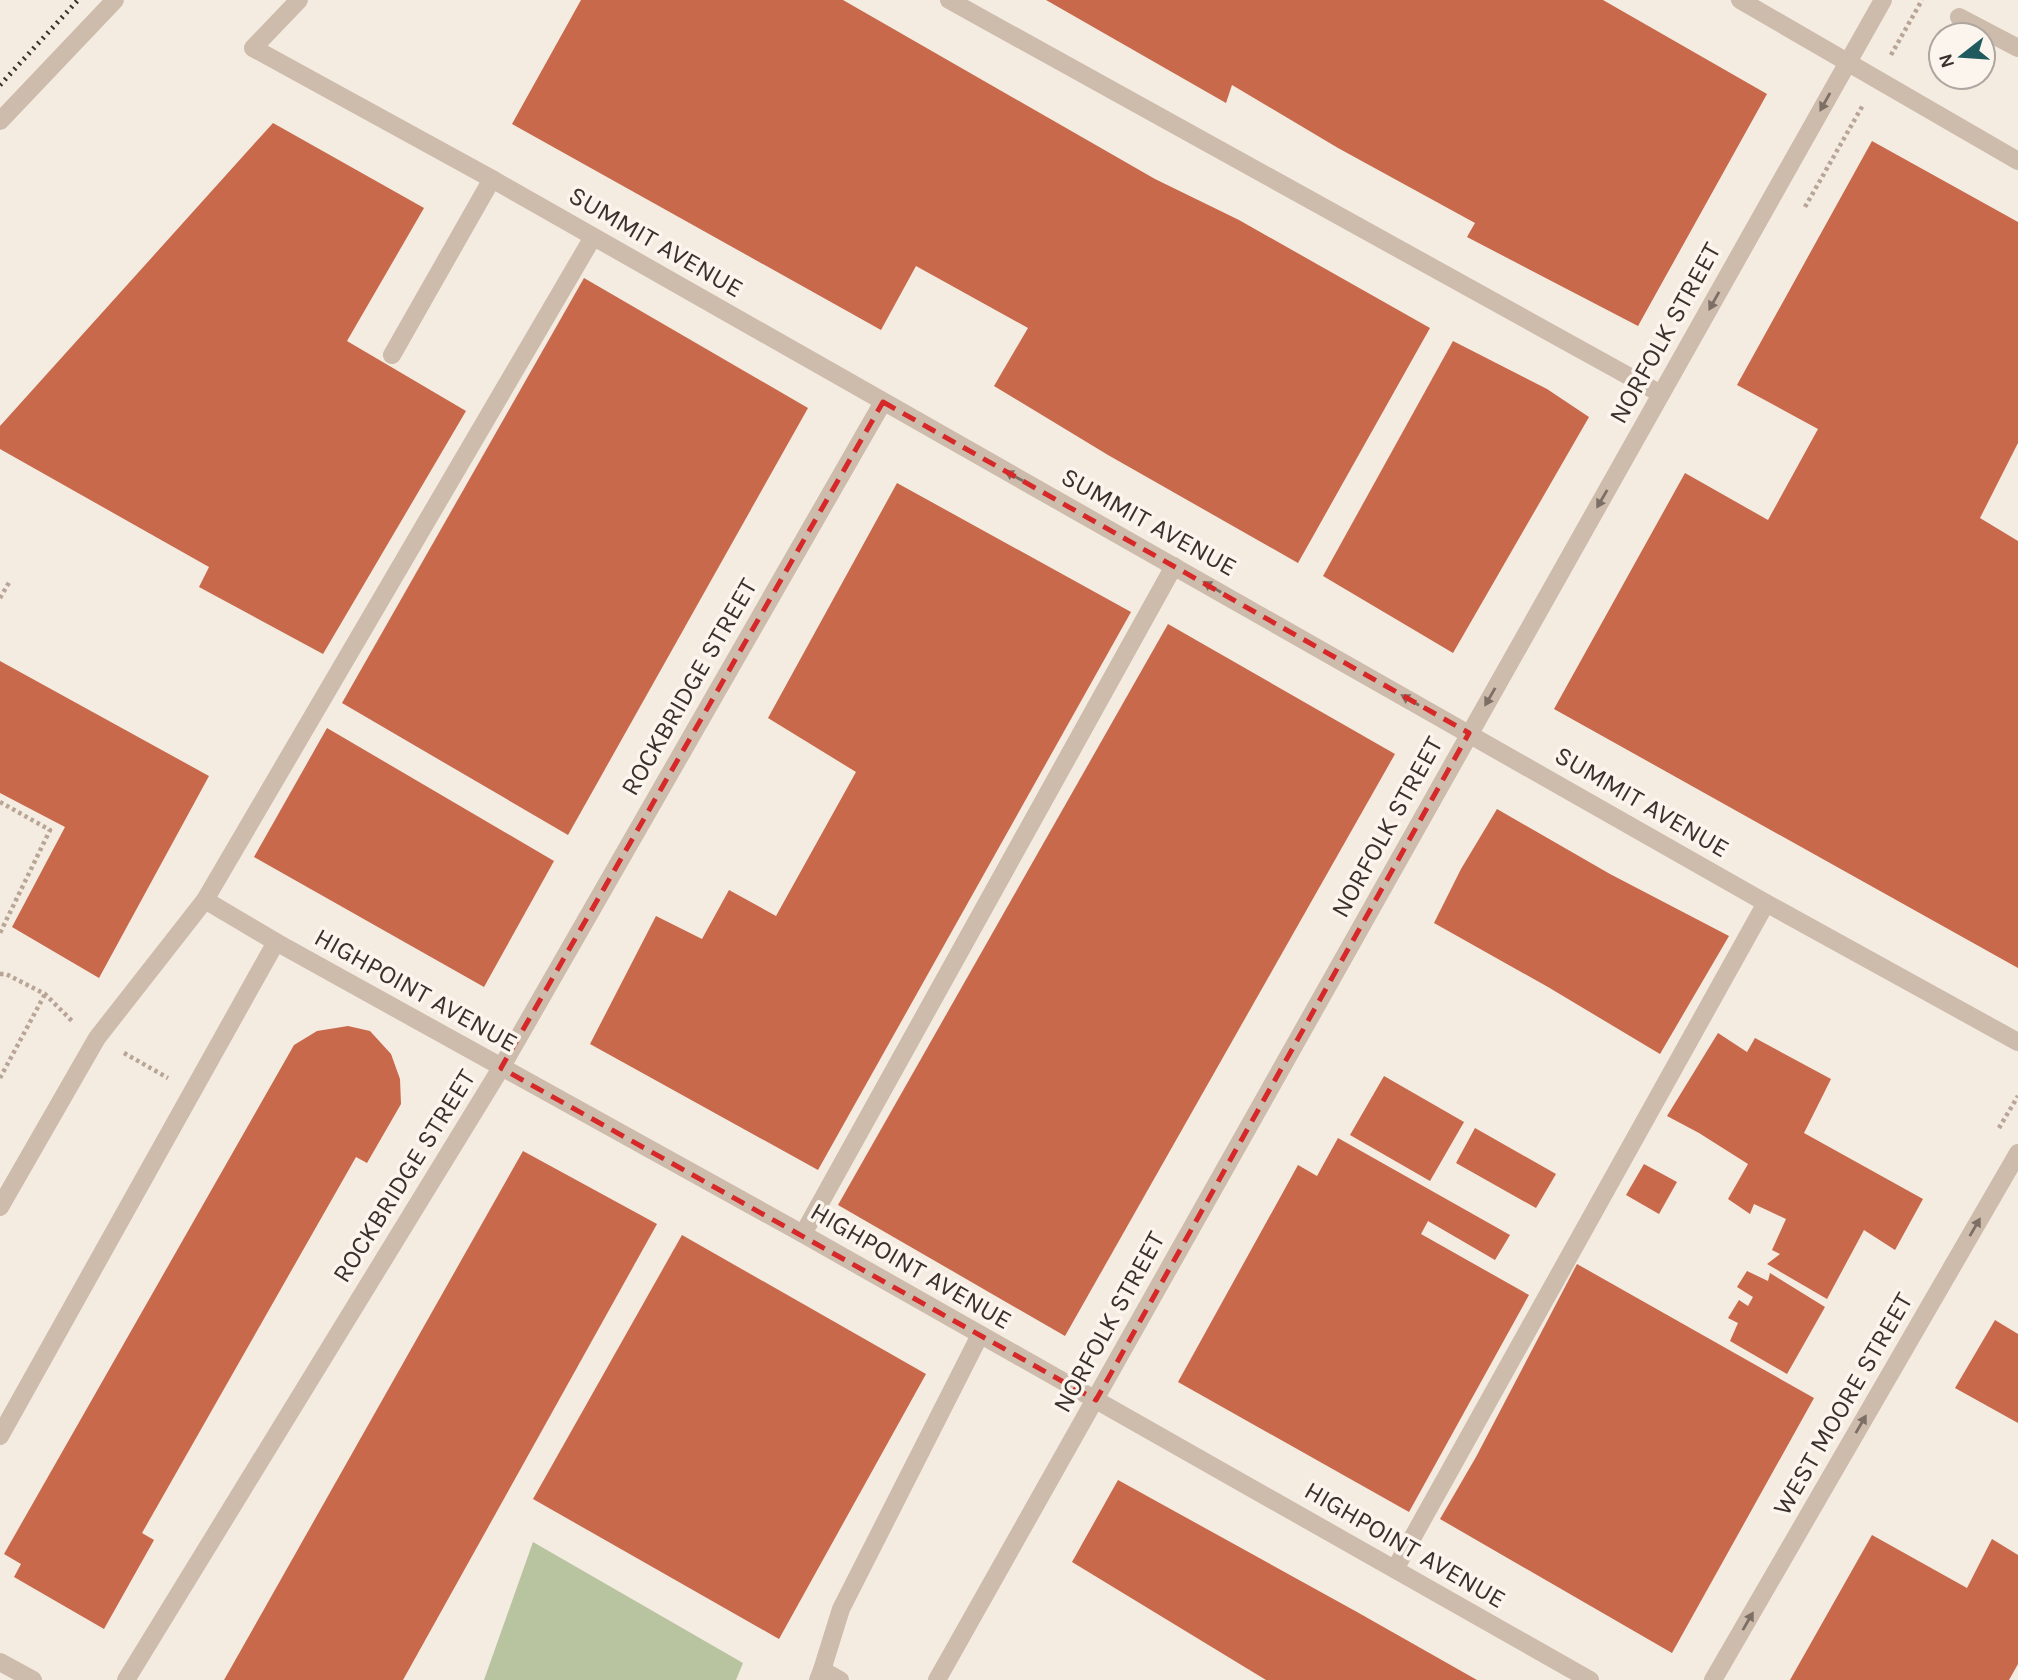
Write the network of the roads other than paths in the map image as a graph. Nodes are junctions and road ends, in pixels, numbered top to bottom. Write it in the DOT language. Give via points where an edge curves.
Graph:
graph roads {
  1 [pos="115,0"];
  2 [pos="299,0"];
  3 [pos="949,0"];
  4 [pos="1740,0"];
  5 [pos="1883,0"];
  6 [pos="1959,17"];
  7 [pos="2018,48"];
  8 [pos="1848,62"];
  9 [pos="0,121"];
  10 [pos="2018,161"];
  11 [pos="492,178"];
  12 [pos="593,237"];
  13 [pos="392,355"];
  14 [pos="1661,394"];
  15 [pos="883,402"];
  16 [pos="1174,566"];
  17 [pos="1469,733"];
  18 [pos="205,900"];
  19 [pos="1766,903"];
  20 [pos="276,942"];
  21 [pos="2018,1042"];
  22 [pos="501,1068"];
  23 [pos="2018,1153"];
  24 [pos="0,1207"];
  25 [pos="803,1234"];
  26 [pos="980,1335"];
  27 [pos="1096,1400"];
  28 [pos="0,1436"];
  29 [pos="1395,1569"];
  30 [pos="0,1662"];
  31 [pos="820,1675"];
  32 [pos="33,1680"];
  33 [pos="126,1680"];
  34 [pos="840,1680"];
  35 [pos="937,1680"];
  36 [pos="1590,1680"];
  37 [pos="1713,1680"];
  1 -- 9 [label="street"];
  2 -- 11 [label="street, SUMMIT AVENUE" via="253,48"];
  3 -- 14 [label="street"];
  4 -- 8 [label="street"];
  5 -- 8 [label="street, NORFOLK STREET"];
  6 -- 7 [label="street"];
  8 -- 10 [label="street"];
  8 -- 14 [label="street, NORFOLK STREET, one-way"];
  11 -- 12 [label="street, SUMMIT AVENUE"];
  11 -- 13 [label="street"];
  12 -- 15 [label="street, SUMMIT AVENUE"];
  12 -- 18 [label="street"];
  14 -- 17 [label="street, NORFOLK STREET, one-way"];
  16 -- 15 [label="street, SUMMIT AVENUE, one-way"];
  15 -- 22 [label="street, ROCKBRIDGE STREET"];
  17 -- 16 [label="street, SUMMIT AVENUE, one-way"];
  16 -- 25 [label="street"];
  17 -- 19 [label="street, SUMMIT AVENUE"];
  17 -- 27 [label="street, NORFOLK STREET"];
  18 -- 20 [label="street, HIGHPOINT AVENUE"];
  18 -- 24 [label="street" via="97,1038"];
  19 -- 21 [label="street, SUMMIT AVENUE"];
  19 -- 29 [label="street"];
  20 -- 22 [label="street, HIGHPOINT AVENUE"];
  20 -- 28 [label="street"];
  22 -- 25 [label="street, HIGHPOINT AVENUE"];
  22 -- 33 [label="street, ROCKBRIDGE STREET"];
  37 -- 23 [label="street, WEST MOORE STREET, one-way"];
  25 -- 26 [label="street, HIGHPOINT AVENUE"];
  26 -- 27 [label="street, HIGHPOINT AVENUE"];
  26 -- 31 [label="street" via="841,1609"];
  27 -- 29 [label="street, HIGHPOINT AVENUE"];
  27 -- 35 [label="street, NORFOLK STREET"];
  29 -- 36 [label="street, HIGHPOINT AVENUE"];
  30 -- 32 [label="street"];
  31 -- 34 [label="street"];
}
